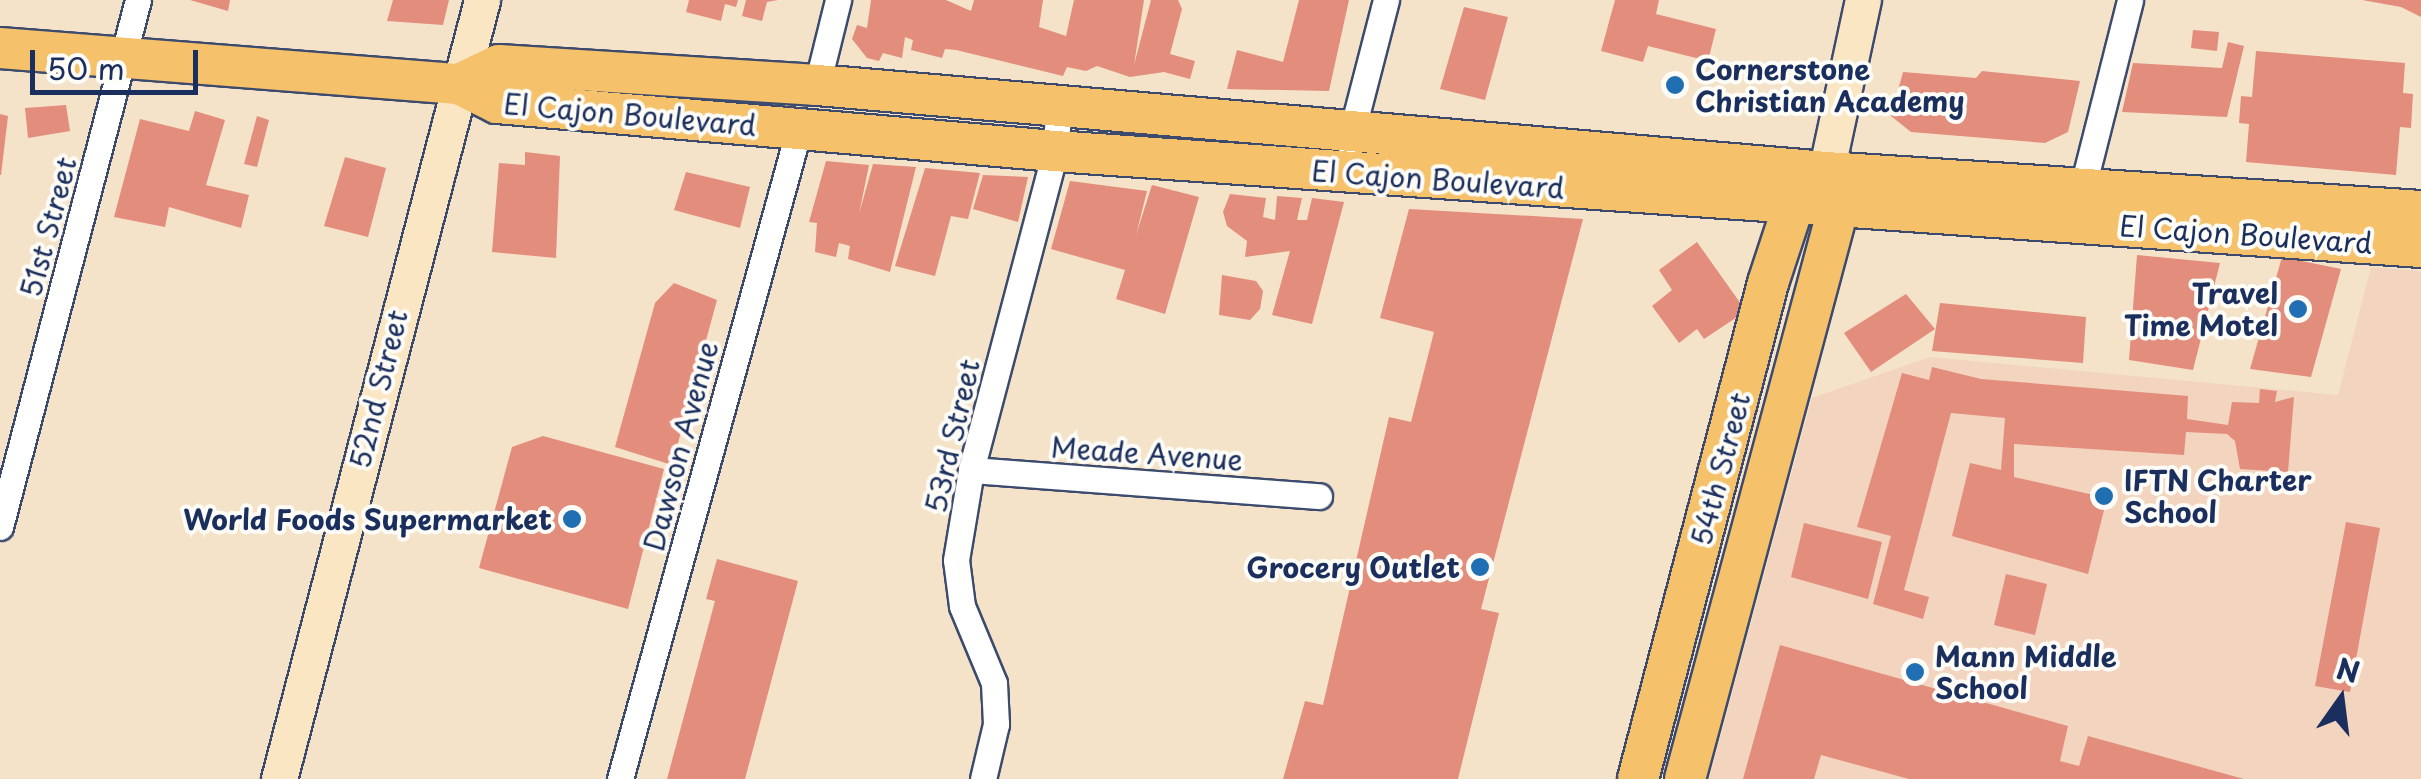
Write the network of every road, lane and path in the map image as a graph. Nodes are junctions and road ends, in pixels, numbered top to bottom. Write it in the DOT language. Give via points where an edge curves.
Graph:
graph roads {
  1 [pos="138,0"];
  2 [pos="482,0"];
  3 [pos="838,0"];
  4 [pos="1386,0"];
  5 [pos="1863,0"];
  6 [pos="2130,0"];
  7 [pos="0,48"];
  8 [pos="123,58"];
  9 [pos="460,84"];
  10 [pos="816,85"];
  11 [pos="1059,106"];
  12 [pos="800,129"];
  13 [pos="1352,131"];
  14 [pos="1054,152"];
  15 [pos="1342,172"];
  16 [pos="1832,190"];
  17 [pos="2078,205"];
  18 [pos="1794,206"];
  19 [pos="2421,211"];
  20 [pos="2421,247"];
  21 [pos="971,470"];
  22 [pos="1319,496"];
  23 [pos="0,527"];
  24 [pos="279,779"];
  25 [pos="620,779"];
  26 [pos="983,779"];
  27 [pos="1638,779"];
  28 [pos="1685,779"];
  1 -- 8 [label="street, 51st Street"];
  2 -- 9 [label="street, 52nd Street"];
  3 -- 10 [label="street"];
  4 -- 13 [label="street"];
  5 -- 16 [label="street, 54th Street"];
  6 -- 17 [label="street"];
  7 -- 8 [label="main road, El Cajon Boulevard"];
  8 -- 9 [label="main road, El Cajon Boulevard"];
  8 -- 23 [label="street, 51st Street"];
  9 -- 10 [label="main road, El Cajon Boulevard" via="499,66"];
  9 -- 12 [label="main road, El Cajon Boulevard" via="498,103"];
  9 -- 24 [label="street, 52nd Street"];
  10 -- 11 [label="main road, El Cajon Boulevard"];
  11 -- 13 [label="main road, El Cajon Boulevard"];
  11 -- 14 [label="street, 53rd Street"];
  12 -- 14 [label="main road, El Cajon Boulevard"];
  12 -- 25 [label="street, Dawson Avenue"];
  13 -- 15 [label="street"];
  13 -- 16 [label="main road, El Cajon Boulevard"];
  14 -- 15 [label="main road, El Cajon Boulevard"];
  14 -- 21 [label="street, 53rd Street"];
  15 -- 18 [label="main road, El Cajon Boulevard"];
  16 -- 17 [label="main road, El Cajon Boulevard"];
  16 -- 18 [label="main road, 54th Street"];
  16 -- 28 [label="main road, 54th Street"];
  17 -- 19 [label="main road, El Cajon Boulevard"];
  17 -- 20 [label="main road, El Cajon Boulevard"];
  18 -- 27 [label="main road, 54th Street"];
  21 -- 22 [label="street, Meade Avenue"];
  21 -- 26 [label="street, 53rd Street" via="956,560 962,606 994,683 996,724"];
}
